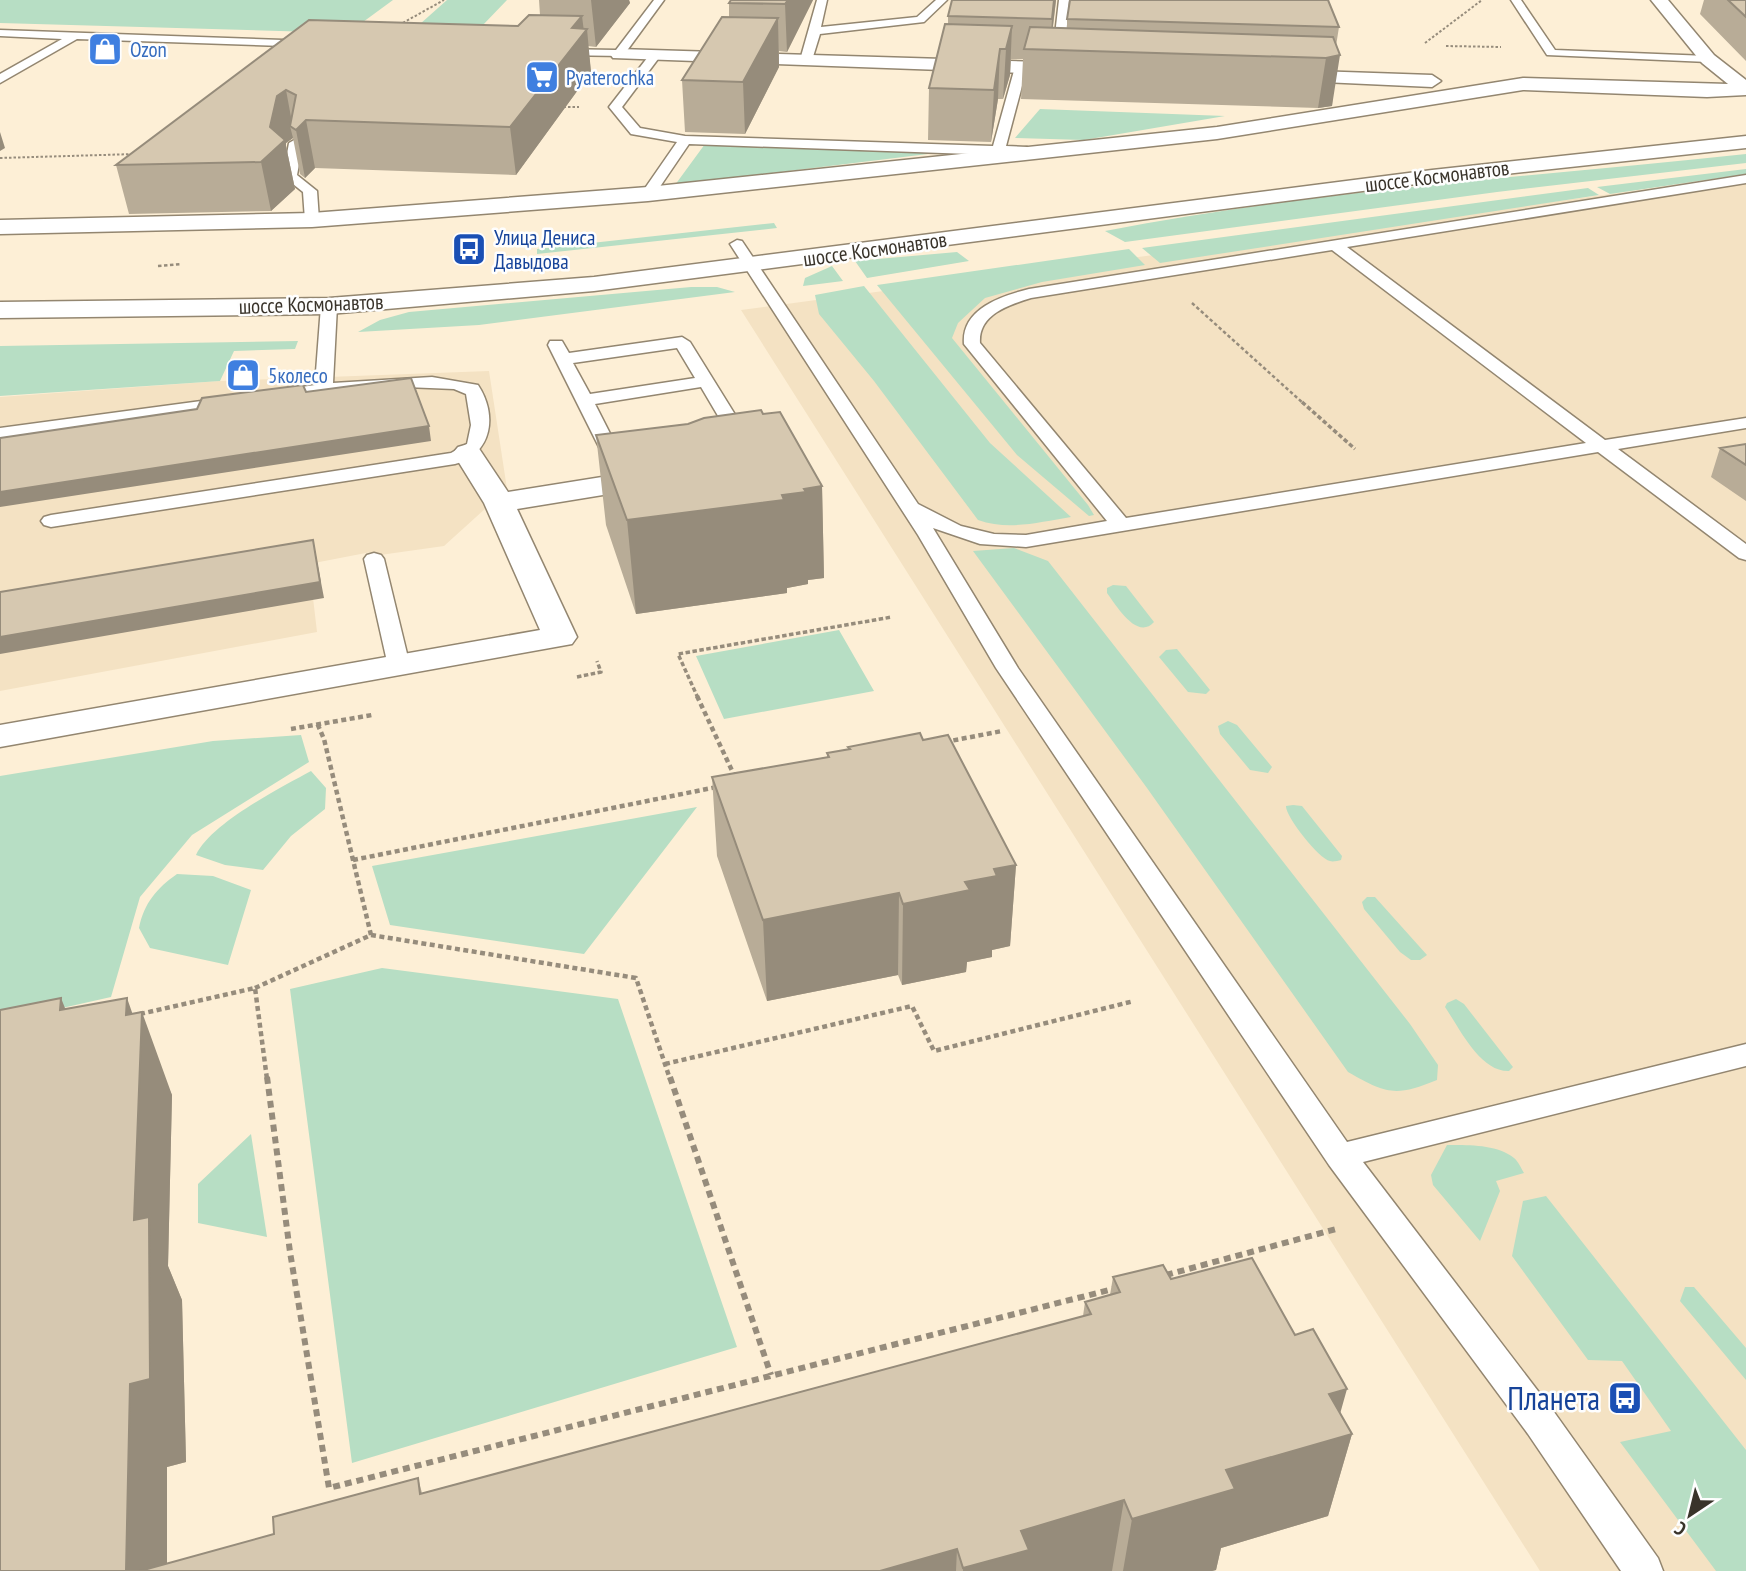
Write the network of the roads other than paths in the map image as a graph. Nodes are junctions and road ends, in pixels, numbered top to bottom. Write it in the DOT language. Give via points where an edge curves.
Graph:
graph roads {
  1 [pos="659,0"];
  2 [pos="822,0"];
  3 [pos="942,0"];
  4 [pos="1516,0"];
  5 [pos="1659,0"];
  6 [pos="1059,1"];
  7 [pos="816,31"];
  8 [pos="0,33"];
  9 [pos="74,37"];
  10 [pos="550,52"];
  11 [pos="619,54"];
  12 [pos="655,55"];
  13 [pos="1708,59"];
  14 [pos="806,60"];
  15 [pos="292,61"];
  16 [pos="1021,67"];
  17 [pos="1057,68"];
  18 [pos="1096,69"];
  19 [pos="1266,75"];
  20 [pos="0,79"];
  21 [pos="1524,84"];
  22 [pos="1744,86"];
  23 [pos="1746,123"];
  24 [pos="685,140"];
  25 [pos="1746,142"];
  26 [pos="296,143"];
  27 [pos="998,150"];
  28 [pos="1035,152"];
  29 [pos="1746,179"];
  30 [pos="648,194"];
  31 [pos="312,220"];
  32 [pos="0,227"];
  33 [pos="807,235"];
  34 [pos="749,242"];
  35 [pos="1337,247"];
  36 [pos="595,261"];
  37 [pos="568,263"];
  38 [pos="752,266"];
  39 [pos="411,276"];
  40 [pos="217,284"];
  41 [pos="0,289"];
  42 [pos="328,306"];
  43 [pos="0,310"];
  44 [pos="706,381"];
  45 [pos="324,389"];
  46 [pos="584,400"];
  47 [pos="1746,423"];
  48 [pos="0,433"];
  49 [pos="697,435"];
  50 [pos="1601,446"];
  51 [pos="468,453"];
  52 [pos="678,474"];
  53 [pos="626,482"];
  54 [pos="499,503"];
  55 [pos="909,507"];
  56 [pos="51,521"];
  57 [pos="1121,525"];
  58 [pos="1746,554"];
  59 [pos="374,559"];
  60 [pos="399,666"];
  61 [pos="0,736"];
  62 [pos="1746,1055"];
  63 [pos="1340,1156"];
  64 [pos="1644,1571"];
  1 -- 11 [label="lane"];
  2 -- 7 [label="lane"];
  3 -- 7 [label="lane" via="920,20"];
  4 -- 13 [label="lane" via="1551,52"];
  5 -- 13 [label="street"];
  6 -- 17 [label="lane"];
  7 -- 14 [label="lane"];
  8 -- 9 [label="lane"];
  9 -- 15 [label="lane" via="319,44"];
  9 -- 20 [label="lane"];
  10 -- 11 [label="lane"];
  11 -- 12 [label="street"];
  12 -- 14 [label="street"];
  12 -- 24 [label="lane" via="615,107 636,131"];
  13 -- 22 [label="street"];
  14 -- 16 [label="street"];
  16 -- 17 [label="street"];
  16 -- 27 [label="lane"];
  17 -- 18 [label="street"];
  19 -- 21 [label="street"];
  21 -- 22 [label="street" via="1707,90"];
  21 -- 28 [label="street" via="1217,133"];
  23 -- 33 [label="street, шоссе Космонавтов"];
  24 -- 27 [label="lane"];
  24 -- 30 [label="lane"];
  25 -- 38 [label="street, шоссе Космонавтов" via="1432,176"];
  26 -- 31 [label="lane" via="290,176 310,191"];
  27 -- 28 [label="lane"];
  28 -- 30 [label="street"];
  29 -- 35 [label="lane"];
  30 -- 31 [label="street"];
  31 -- 32 [label="street"];
  34 -- 36 [label="street"];
  34 -- 38 [label="lane"];
  35 -- 50 [label="lane"];
  35 -- 57 [label="lane" via="1157,272 1013,299 980,318 970,337 977,351"];
  37 -- 39 [label="street, шоссе Космонавтов"];
  38 -- 42 [label="street, шоссе Космонавтов"];
  38 -- 55 [label="lane"];
  40 -- 41 [label="street, шоссе Космонавтов"];
  42 -- 43 [label="street, шоссе Космонавтов"];
  42 -- 45 [label="lane"];
  44 -- 46 [label="lane"];
  44 -- 46 [label="lane" via="682,342 559,351"];
  44 -- 49 [label="lane" via="735,429"];
  45 -- 48 [label="lane"];
  45 -- 51 [label="lane" via="426,382 463,385 475,394 480,438"];
  46 -- 53 [label="lane" via="615,447"];
  47 -- 50 [label="lane"];
  50 -- 57 [label="lane"];
  50 -- 58 [label="lane"];
  51 -- 54 [label="street"];
  51 -- 56 [label="lane"];
  52 -- 53 [label="street"];
  53 -- 54 [label="street"];
  54 -- 60 [label="street" via="560,637"];
  55 -- 57 [label="lane" via="954,532 1000,541"];
  55 -- 63 [label="lane" via="1007,668"];
  59 -- 60 [label="lane"];
  60 -- 61 [label="street"];
  62 -- 63 [label="lane"];
  63 -- 64 [label="lane" via="1541,1423"];
}
